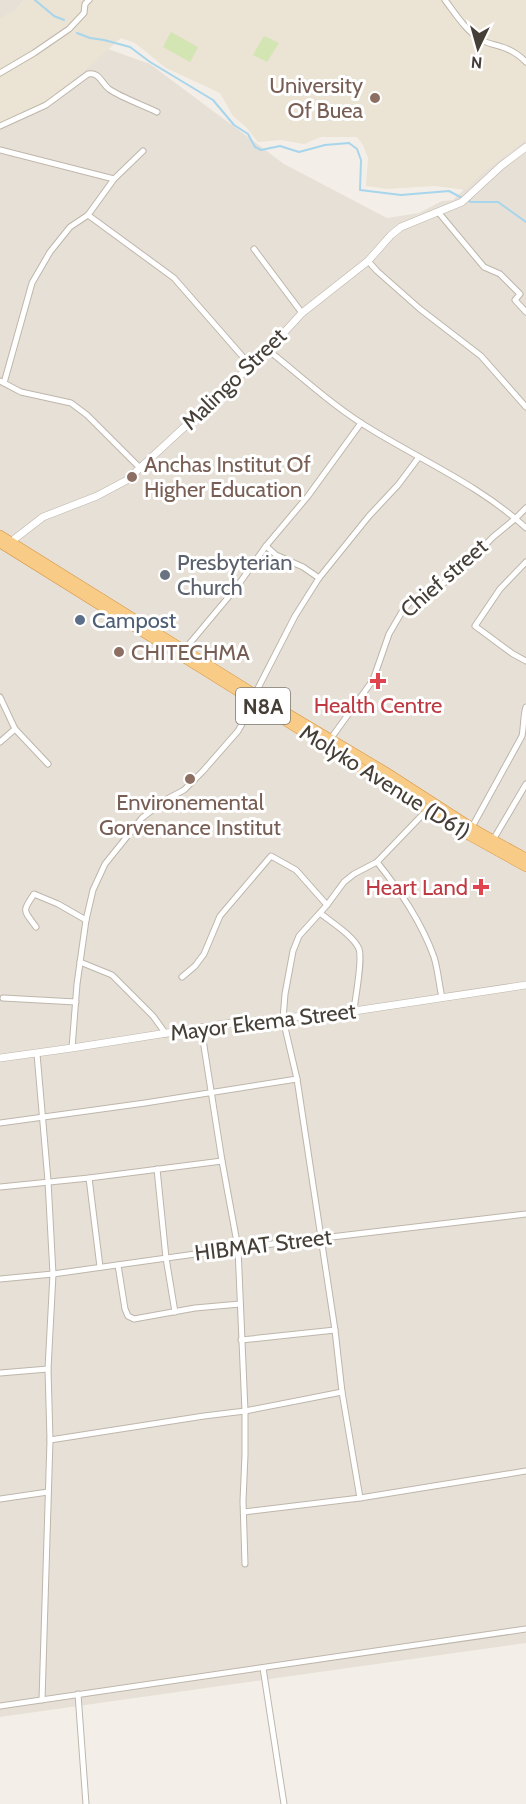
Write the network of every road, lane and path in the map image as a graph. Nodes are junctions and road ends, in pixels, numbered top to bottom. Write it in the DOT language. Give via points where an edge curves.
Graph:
graph roads {
  1 [pos="89,0"];
  2 [pos="445,0"];
  3 [pos="526,62"];
  4 [pos="0,73"];
  5 [pos="157,111"];
  6 [pos="0,126"];
  7 [pos="526,147"];
  8 [pos="0,150"];
  9 [pos="143,151"];
  10 [pos="114,179"];
  11 [pos="439,213"];
  12 [pos="88,215"];
  13 [pos="254,249"];
  14 [pos="368,261"];
  15 [pos="526,312"];
  16 [pos="302,313"];
  17 [pos="268,350"];
  18 [pos="250,365"];
  19 [pos="2,382"];
  20 [pos="526,407"];
  21 [pos="361,423"];
  22 [pos="419,457"];
  23 [pos="140,468"];
  24 [pos="526,508"];
  25 [pos="516,518"];
  26 [pos="526,528"];
  27 [pos="0,535"];
  28 [pos="4,544"];
  29 [pos="266,546"];
  30 [pos="526,562"];
  31 [pos="319,578"];
  32 [pos="185,649"];
  33 [pos="526,661"];
  34 [pos="0,697"];
  35 [pos="255,697"];
  36 [pos="526,707"];
  37 [pos="15,729"];
  38 [pos="0,741"];
  39 [pos="329,742"];
  40 [pos="48,764"];
  41 [pos="526,784"];
  42 [pos="428,809"];
  43 [pos="472,827"];
  44 [pos="493,840"];
  45 [pos="526,858"];
  46 [pos="377,862"];
  47 [pos="526,867"];
  48 [pos="327,905"];
  49 [pos="320,913"];
  50 [pos="86,920"];
  51 [pos="36,927"];
  52 [pos="80,962"];
  53 [pos="182,977"];
  54 [pos="526,986"];
  55 [pos="3,998"];
  56 [pos="442,998"];
  57 [pos="76,1002"];
  58 [pos="354,1011"];
  59 [pos="283,1019"];
  60 [pos="201,1027"];
  61 [pos="166,1034"];
  62 [pos="72,1048"];
  63 [pos="37,1054"];
  64 [pos="0,1058"];
  65 [pos="297,1079"];
  66 [pos="211,1094"];
  67 [pos="42,1118"];
  68 [pos="0,1123"];
  69 [pos="222,1161"];
  70 [pos="157,1169"];
  71 [pos="89,1178"];
  72 [pos="48,1181"];
  73 [pos="0,1187"];
  74 [pos="526,1214"];
  75 [pos="320,1238"];
  76 [pos="238,1248"];
  77 [pos="166,1258"];
  78 [pos="118,1264"];
  79 [pos="100,1267"];
  80 [pos="53,1274"];
  81 [pos="0,1280"];
  82 [pos="240,1304"];
  83 [pos="175,1312"];
  84 [pos="335,1330"];
  85 [pos="241,1340"];
  86 [pos="48,1369"];
  87 [pos="0,1373"];
  88 [pos="342,1392"];
  89 [pos="245,1411"];
  90 [pos="50,1440"];
  91 [pos="526,1472"];
  92 [pos="48,1492"];
  93 [pos="360,1498"];
  94 [pos="0,1499"];
  95 [pos="243,1512"];
  96 [pos="245,1564"];
  97 [pos="526,1629"];
  98 [pos="263,1668"];
  99 [pos="78,1694"];
  100 [pos="42,1700"];
  101 [pos="0,1706"];
  102 [pos="86,1804"];
  103 [pos="284,1804"];
  1 -- 4 [label="street" via="84,13 69,29"];
  2 -- 3 [label="street" via="477,38 504,47"];
  5 -- 6 [label="street" via="111,90 98,76 90,74 44,106"];
  7 -- 11 [label="street, Malingo Street" via="464,200"];
  8 -- 10 [label="street"];
  9 -- 10 [label="street"];
  10 -- 12 [label="street"];
  11 -- 14 [label="street, Malingo Street" via="401,227"];
  11 -- 15 [label="street" via="484,267 500,274 520,294 515,300"];
  12 -- 18 [label="street" via="174,278"];
  12 -- 19 [label="street" via="70,227 32,283"];
  13 -- 16 [label="street"];
  14 -- 16 [label="street, Malingo Street"];
  14 -- 20 [label="street" via="403,295 481,356"];
  16 -- 17 [label="street, Malingo Street"];
  17 -- 18 [label="street, Malingo Street"];
  17 -- 21 [label="street"];
  18 -- 23 [label="street, Malingo Street"];
  19 -- 23 [label="street" via="21,392 71,403"];
  21 -- 22 [label="street"];
  21 -- 29 [label="street"];
  22 -- 25 [label="street"];
  22 -- 31 [label="street"];
  23 -- 28 [label="street, Malingo Street" via="104,492 43,517"];
  24 -- 25 [label="street, Chief street"];
  25 -- 26 [label="street"];
  25 -- 39 [label="street, Chief street" via="444,583 403,610 389,633 373,680"];
  27 -- 28 [label="highway, Molyko Avenue (D61) / N8A"];
  28 -- 32 [label="highway, Molyko Avenue (D61) / N8A"];
  28 -- 35 [label="highway, Molyko Avenue (D61) / N8A" via="123,621"];
  29 -- 31 [label="street"];
  29 -- 32 [label="street"];
  30 -- 33 [label="street" via="500,589 475,626"];
  31 -- 35 [label="street" via="291,623"];
  32 -- 35 [label="highway, Molyko Avenue (D61) / N8A"];
  34 -- 37 [label="street"];
  35 -- 39 [label="highway, Molyko Avenue (D61) / N8A"];
  35 -- 50 [label="street" via="238,731 188,788 142,818 119,845 96,881"];
  36 -- 43 [label="street" via="522,735"];
  37 -- 38 [label="street"];
  37 -- 40 [label="street"];
  39 -- 42 [label="highway, Molyko Avenue (D61) / N8A"];
  39 -- 43 [label="highway, Molyko Avenue (D61) / N8A"];
  41 -- 44 [label="street"];
  42 -- 46 [label="street"];
  42 -- 47 [label="highway, Molyko Avenue (D61) / N8A"];
  43 -- 44 [label="highway, Molyko Avenue (D61) / N8A"];
  44 -- 45 [label="highway, Molyko Avenue (D61) / N8A"];
  46 -- 48 [label="street" via="344,882"];
  46 -- 56 [label="street" via="405,898 428,944"];
  48 -- 49 [label="street"];
  48 -- 53 [label="street" via="296,870 271,856 220,916 204,954"];
  49 -- 58 [label="street" via="358,946"];
  49 -- 59 [label="street" via="299,936 293,951"];
  50 -- 51 [label="street" via="34,894 25,911"];
  50 -- 52 [label="street"];
  52 -- 57 [label="street"];
  52 -- 61 [label="street" via="112,975"];
  54 -- 56 [label="street, Mayor Ekema Street"];
  55 -- 57 [label="street"];
  56 -- 58 [label="street, Mayor Ekema Street"];
  57 -- 62 [label="street"];
  58 -- 59 [label="street, Mayor Ekema Street"];
  59 -- 60 [label="street, Mayor Ekema Street"];
  59 -- 65 [label="street"];
  60 -- 61 [label="street, Mayor Ekema Street"];
  60 -- 66 [label="street"];
  61 -- 62 [label="street, Mayor Ekema Street"];
  62 -- 63 [label="street, Mayor Ekema Street"];
  63 -- 64 [label="street, Mayor Ekema Street"];
  63 -- 67 [label="street"];
  65 -- 66 [label="street"];
  65 -- 75 [label="street"];
  66 -- 67 [label="street"];
  66 -- 69 [label="street"];
  67 -- 68 [label="street"];
  67 -- 72 [label="street"];
  69 -- 70 [label="street"];
  69 -- 76 [label="street"];
  70 -- 71 [label="street"];
  70 -- 77 [label="street"];
  71 -- 72 [label="street"];
  71 -- 79 [label="street"];
  72 -- 73 [label="street"];
  72 -- 80 [label="street"];
  74 -- 75 [label="street, HIBMAT Street"];
  75 -- 76 [label="street, HIBMAT Street"];
  75 -- 84 [label="street"];
  76 -- 77 [label="street, HIBMAT Street"];
  76 -- 82 [label="street"];
  77 -- 78 [label="street, HIBMAT Street"];
  77 -- 83 [label="street"];
  78 -- 79 [label="street, HIBMAT Street"];
  78 -- 83 [label="street" via="128,1316 134,1319"];
  79 -- 80 [label="street, HIBMAT Street"];
  80 -- 81 [label="street, HIBMAT Street"];
  80 -- 86 [label="street"];
  82 -- 83 [label="street"];
  82 -- 85 [label="street"];
  84 -- 85 [label="street"];
  84 -- 88 [label="street"];
  85 -- 89 [label="street"];
  86 -- 87 [label="street"];
  86 -- 90 [label="street"];
  88 -- 89 [label="street"];
  88 -- 93 [label="street"];
  89 -- 90 [label="street"];
  89 -- 95 [label="street"];
  90 -- 92 [label="street"];
  91 -- 93 [label="street"];
  92 -- 94 [label="street"];
  92 -- 100 [label="street"];
  93 -- 95 [label="street"];
  95 -- 96 [label="street"];
  97 -- 98 [label="street"];
  98 -- 99 [label="street"];
  98 -- 103 [label="street"];
  99 -- 100 [label="street"];
  99 -- 102 [label="street"];
  100 -- 101 [label="street"];
}
